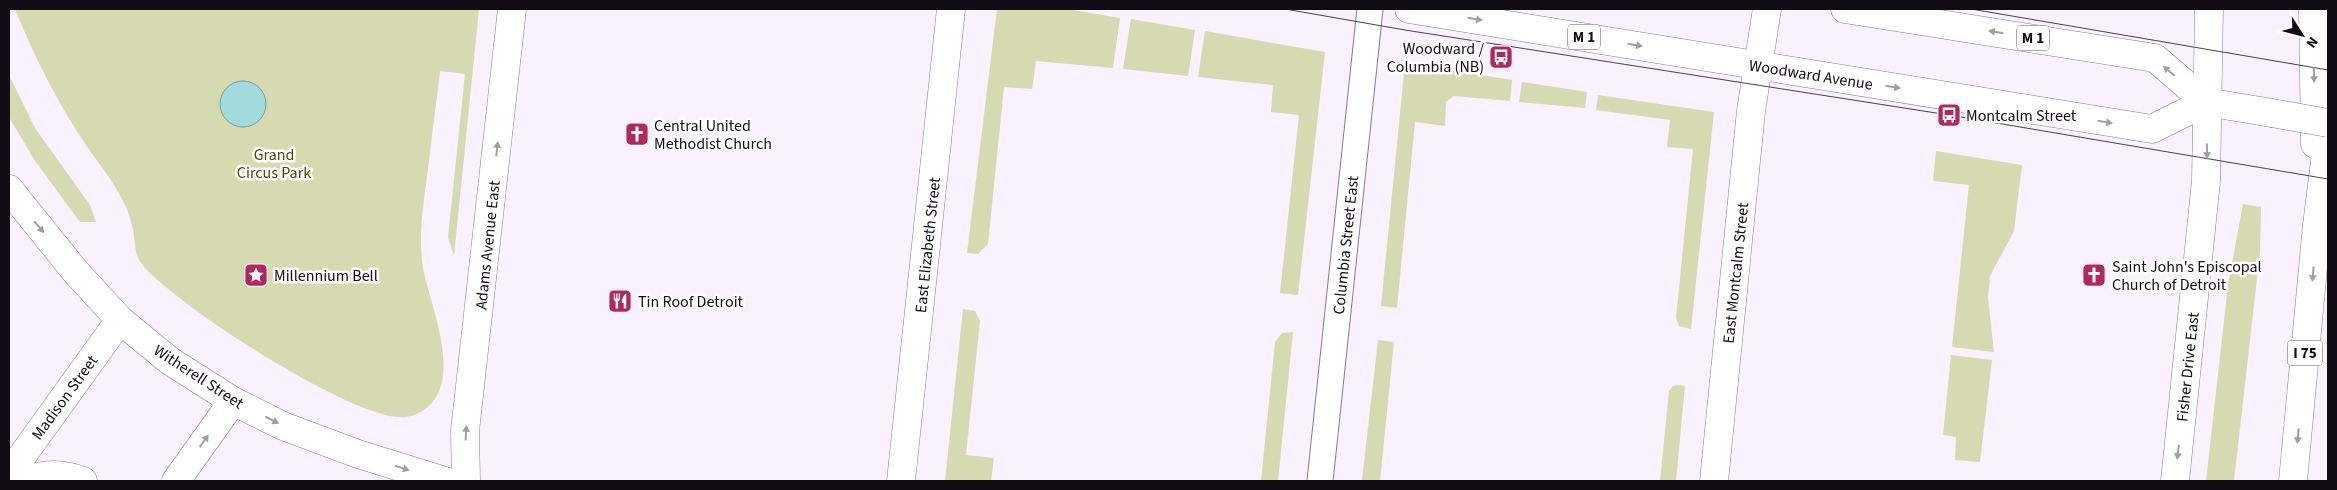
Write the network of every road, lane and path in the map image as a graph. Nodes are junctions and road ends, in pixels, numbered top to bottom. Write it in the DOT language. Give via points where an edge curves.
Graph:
graph roads {
  1 [pos="512,9"];
  2 [pos="952,9"];
  3 [pos="1370,9"];
  4 [pos="1409,9"];
  5 [pos="1768,9"];
  6 [pos="1845,9"];
  7 [pos="2209,9"];
  8 [pos="2313,9"];
  9 [pos="1758,66"];
  10 [pos="2206,102"];
  11 [pos="2328,123"];
  12 [pos="2328,138"];
  13 [pos="9,189"];
  14 [pos="2317,225"];
  15 [pos="120,320"];
  16 [pos="233,401"];
  17 [pos="9,474"];
  18 [pos="23,481"];
  19 [pos="83,481"];
  20 [pos="176,481"];
  21 [pos="445,481"];
  22 [pos="466,481"];
  23 [pos="901,481"];
  24 [pos="1320,481"];
  25 [pos="1714,481"];
  26 [pos="2175,481"];
  27 [pos="2293,481"];
  22 -- 1 [label="main road, Adams Avenue East, one-way" via="465,431"];
  2 -- 23 [label="main road, East Elizabeth Street"];
  3 -- 24 [label="street, Columbia Street East"];
  4 -- 9 [label="main road, Woodward Avenue / M 1, one-way"];
  5 -- 9 [label="main road, East Montcalm Street"];
  10 -- 6 [label="main road, M 1, one-way" via="2155,58"];
  7 -- 10 [label="main road, Fisher Drive East"];
  8 -- 14 [label="main road, one-way"];
  9 -- 10 [label="main road, Woodward Avenue / M 1, one-way" via="2152,130"];
  9 -- 25 [label="main road, East Montcalm Street"];
  10 -- 11 [label="main road, bridge"];
  10 -- 26 [label="main road, Fisher Drive East, one-way" via="2206,180"];
  12 -- 14 [label="main road, I 75"];
  13 -- 15 [label="main road, Witherell Street, one-way" via="70,265"];
  14 -- 27 [label="main road, I 75, one-way"];
  15 -- 16 [label="main road, Witherell Street" via="170,361"];
  15 -- 17 [label="main road, Madison Street"];
  20 -- 16 [label="main road, one-way"];
  16 -- 21 [label="main road, Witherell Street, one-way" via="283,426"];
  18 -- 19 [label="main road" via="40,474 66,474"];
}
